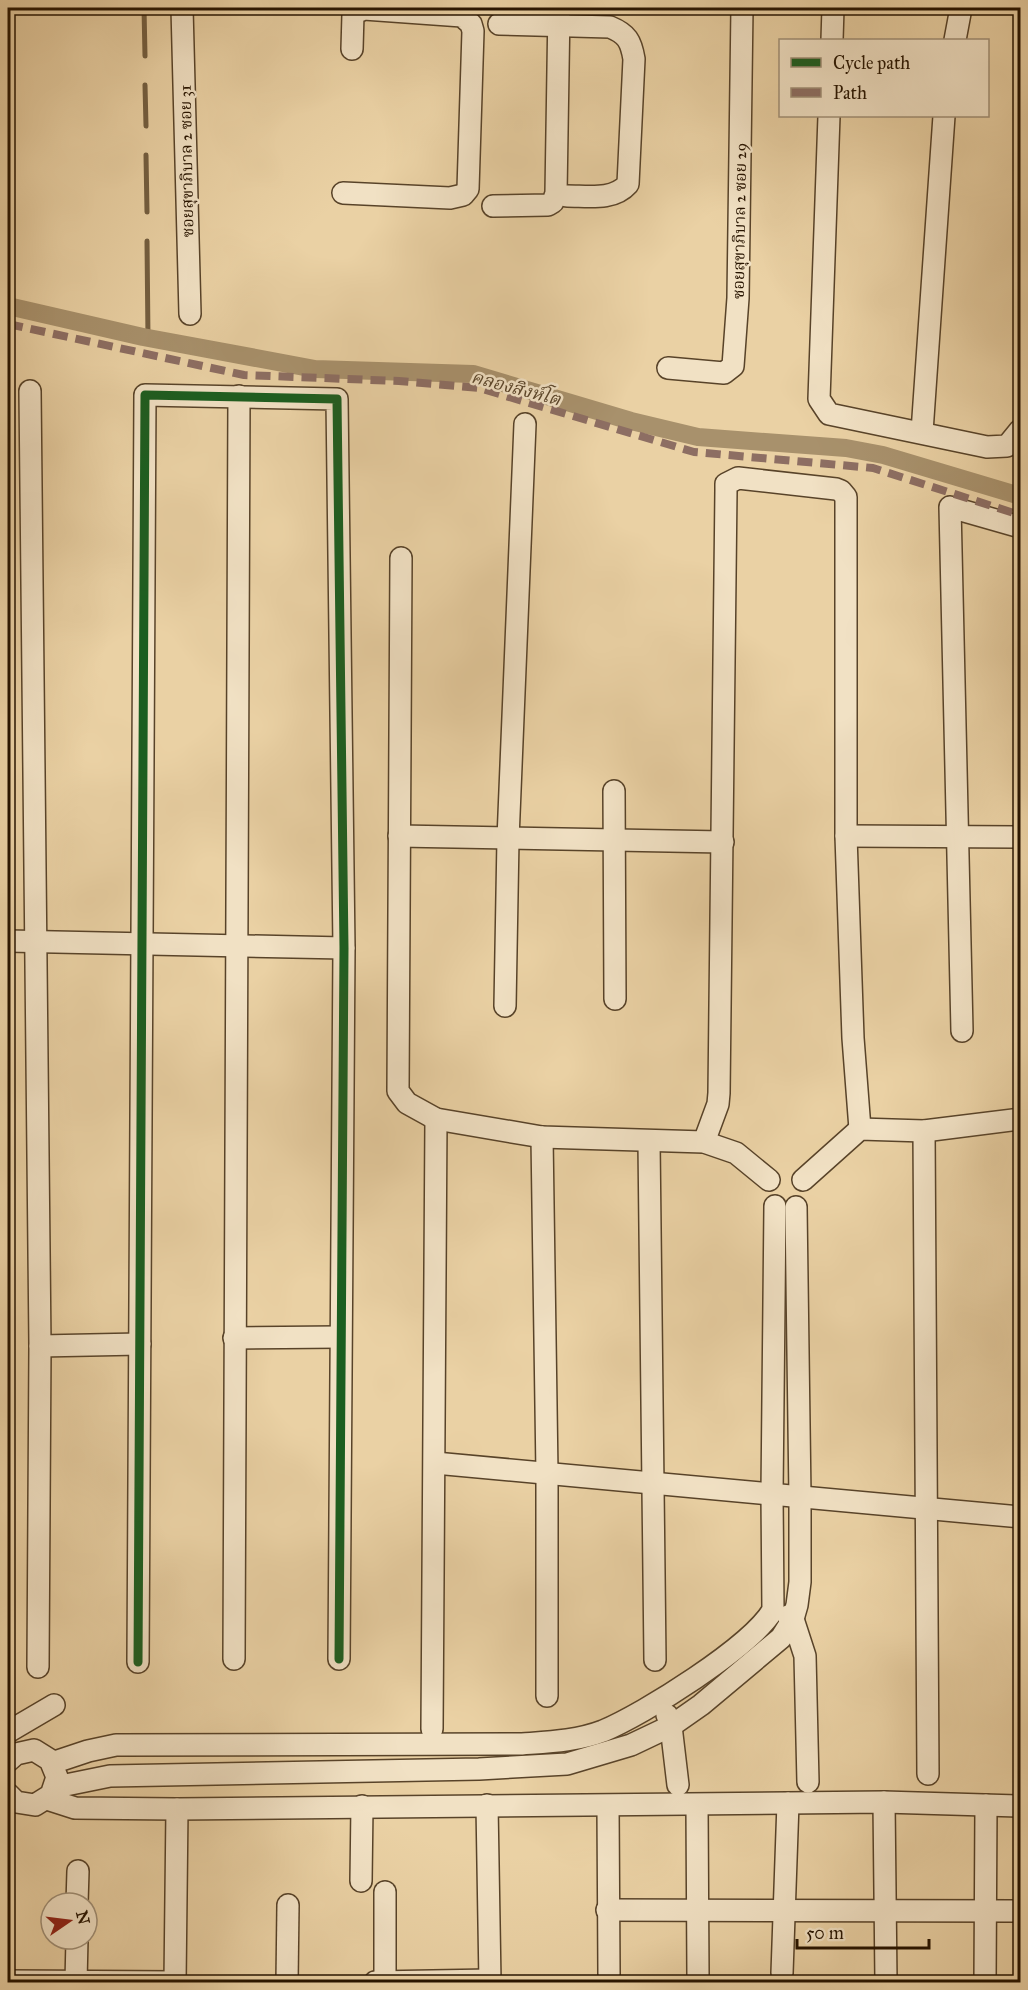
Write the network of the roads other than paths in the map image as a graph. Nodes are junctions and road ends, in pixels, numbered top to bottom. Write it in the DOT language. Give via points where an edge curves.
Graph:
graph roads {
  1 [pos="182,8"];
  2 [pos="742,8"];
  3 [pos="833,8"];
  4 [pos="961,8"];
  5 [pos="414,10"];
  6 [pos="558,17"];
  7 [pos="498,24"];
  8 [pos="832,39"];
  9 [pos="955,39"];
  10 [pos="352,49"];
  11 [pos="829,117"];
  12 [pos="944,117"];
  13 [pos="343,193"];
  14 [pos="567,196"];
  15 [pos="493,206"];
  16 [pos="190,314"];
  17 [pos="668,368"];
  18 [pos="30,391"];
  19 [pos="239,396"];
  20 [pos="525,424"];
  21 [pos="1020,430"];
  22 [pos="922,432"];
  23 [pos="1020,528"];
  24 [pos="401,558"];
  25 [pos="614,791"];
  26 [pos="399,836"];
  27 [pos="846,836"];
  28 [pos="958,837"];
  29 [pos="1020,837"];
  30 [pos="508,839"];
  31 [pos="616,842"];
  32 [pos="723,842"];
  33 [pos="8,941"];
  34 [pos="38,942"];
  35 [pos="143,944"];
  36 [pos="236,948"];
  37 [pos="345,948"];
  38 [pos="615,999"];
  39 [pos="505,1006"];
  40 [pos="962,1031"];
  41 [pos="436,1119"];
  42 [pos="1020,1119"];
  43 [pos="860,1129"];
  44 [pos="924,1131"];
  45 [pos="542,1137"];
  46 [pos="649,1142"];
  47 [pos="704,1142"];
  48 [pos="769,1180"];
  49 [pos="802,1180"];
  50 [pos="785,1207"];
  51 [pos="340,1337"];
  52 [pos="234,1338"];
  53 [pos="140,1344"];
  54 [pos="40,1346"];
  55 [pos="435,1463"];
  56 [pos="547,1473"];
  57 [pos="655,1483"];
  58 [pos="772,1494"];
  59 [pos="800,1497"];
  60 [pos="926,1508"];
  61 [pos="1020,1517"];
  62 [pos="773,1610"];
  63 [pos="793,1619"];
  64 [pos="234,1659"];
  65 [pos="339,1659"];
  66 [pos="655,1660"];
  67 [pos="138,1662"];
  68 [pos="38,1666"];
  69 [pos="547,1696"];
  70 [pos="661,1701"];
  71 [pos="54,1705"];
  72 [pos="671,1726"];
  73 [pos="432,1729"];
  74 [pos="8,1732"];
  75 [pos="165,1745"];
  76 [pos="407,1745"];
  77 [pos="8,1761"];
  78 [pos="52,1763"];
  79 [pos="407,1770"];
  80 [pos="928,1774"];
  81 [pos="164,1775"];
  82 [pos="808,1782"];
  83 [pos="678,1785"];
  84 [pos="51,1793"];
  85 [pos="8,1794"];
  86 [pos="884,1802"];
  87 [pos="788,1803"];
  88 [pos="487,1805"];
  89 [pos="986,1805"];
  90 [pos="362,1806"];
  91 [pos="608,1806"];
  92 [pos="698,1806"];
  93 [pos="1020,1806"];
  94 [pos="177,1809"];
  95 [pos="78,1871"];
  96 [pos="361,1881"];
  97 [pos="77,1891"];
  98 [pos="385,1892"];
  99 [pos="288,1905"];
  100 [pos="607,1910"];
  101 [pos="699,1910"];
  102 [pos="785,1910"];
  103 [pos="985,1911"];
  104 [pos="1020,1911"];
  105 [pos="885,1912"];
  106 [pos="77,1951"];
  107 [pos="782,1972"];
  108 [pos="609,1974"];
  109 [pos="698,1977"];
  110 [pos="8,1981"];
  111 [pos="490,1981"];
  112 [pos="76,1982"];
  113 [pos="175,1982"];
  114 [pos="385,1982"];
  115 [pos="287,1983"];
  116 [pos="375,1983"];
  117 [pos="886,1983"];
  118 [pos="985,1983"];
  1 -- 16 [label="street, ซอยสุขาภิบาล 2 ซอย 31"];
  2 -- 17 [label="street, ซอยสุขาภิบาล 2 ซอย 29" via="738,298 733,366 724,373"];
  3 -- 8 [label="street"];
  4 -- 9 [label="street"];
  5 -- 10 [label="street" via="357,11 353,14"];
  5 -- 13 [label="street" via="462,16 471,24 468,189 463,195 450,198"];
  6 -- 7 [label="street"];
  6 -- 14 [label="street" via="624,33 632,45 634,59 628,184 612,195"];
  6 -- 15 [label="street" via="556,194 548,205"];
  11 -- 22 [label="street" via="819,399 829,414"];
  12 -- 22 [label="street"];
  18 -- 34 [label="street"];
  19 -- 35 [label="street" via="145,395"];
  19 -- 36 [label="street"];
  19 -- 37 [label="street" via="337,399"];
  20 -- 30 [label="street"];
  21 -- 22 [label="street" via="1007,446 987,447"];
  23 -- 28 [label="street" via="950,507"];
  24 -- 26 [label="street"];
  25 -- 31 [label="street"];
  26 -- 30 [label="street"];
  26 -- 41 [label="street" via="398,1091 407,1103"];
  27 -- 28 [label="street"];
  27 -- 32 [label="street" via="846,497 836,489 738,478 726,484"];
  27 -- 43 [label="street"];
  28 -- 29 [label="street"];
  28 -- 40 [label="street"];
  30 -- 31 [label="street"];
  30 -- 39 [label="street"];
  31 -- 32 [label="street"];
  31 -- 38 [label="street"];
  32 -- 47 [label="street" via="719,1093"];
  33 -- 34 [label="street"];
  34 -- 35 [label="street"];
  34 -- 54 [label="street"];
  35 -- 36 [label="street"];
  35 -- 53 [label="street"];
  36 -- 37 [label="street"];
  36 -- 52 [label="street"];
  37 -- 51 [label="street"];
  41 -- 45 [label="street"];
  41 -- 55 [label="street"];
  42 -- 44 [label="street"];
  43 -- 44 [label="street"];
  43 -- 49 [label="street"];
  44 -- 60 [label="street"];
  45 -- 46 [label="street"];
  45 -- 56 [label="street"];
  46 -- 47 [label="street"];
  46 -- 57 [label="street"];
  47 -- 48 [label="street" via="736,1153"];
  48 -- 49 [label="street" via="787,1170"];
  48 -- 50 [label="street" via="767,1194"];
  49 -- 50 [label="street" via="805,1196"];
  50 -- 58 [label="street"];
  50 -- 59 [label="street"];
  51 -- 52 [label="street"];
  51 -- 65 [label="street"];
  52 -- 64 [label="street"];
  53 -- 54 [label="street"];
  53 -- 67 [label="street"];
  54 -- 68 [label="street"];
  55 -- 56 [label="street"];
  55 -- 73 [label="street"];
  56 -- 57 [label="street"];
  56 -- 69 [label="street"];
  57 -- 58 [label="street"];
  57 -- 66 [label="street"];
  58 -- 59 [label="street"];
  58 -- 62 [label="street"];
  59 -- 60 [label="street"];
  59 -- 63 [label="street" via="800,1582"];
  60 -- 61 [label="street"];
  60 -- 80 [label="street"];
  62 -- 63 [label="street"];
  62 -- 70 [label="street" via="732,1649"];
  63 -- 72 [label="street" via="781,1638"];
  63 -- 82 [label="street" via="805,1656"];
  70 -- 72 [label="street"];
  70 -- 76 [label="street" via="602,1731 572,1740"];
  71 -- 74 [label="street"];
  72 -- 79 [label="street" via="631,1745 567,1764"];
  72 -- 83 [label="street"];
  75 -- 76 [label="street"];
  75 -- 78 [label="street" via="116,1746"];
  75 -- 81 [label="street"];
  76 -- 79 [label="street"];
  77 -- 78 [label="street" via="16,1754 34,1750"];
  78 -- 84 [label="street" via="57,1778"];
  79 -- 81 [label="street"];
  81 -- 84 [label="street" via="110,1776"];
  84 -- 85 [label="street" via="35,1805 16,1802"];
  84 -- 94 [label="street" via="75,1808"];
  86 -- 87 [label="street"];
  86 -- 89 [label="street"];
  86 -- 105 [label="street"];
  87 -- 92 [label="street"];
  87 -- 102 [label="street"];
  88 -- 90 [label="street"];
  88 -- 91 [label="street"];
  88 -- 111 [label="street"];
  89 -- 93 [label="street"];
  89 -- 103 [label="street"];
  90 -- 94 [label="street"];
  90 -- 96 [label="street"];
  91 -- 92 [label="street"];
  91 -- 100 [label="street"];
  92 -- 101 [label="street"];
  94 -- 113 [label="street"];
  95 -- 97 [label="street"];
  98 -- 114 [label="street"];
  99 -- 115 [label="street"];
  100 -- 101 [label="street"];
  100 -- 108 [label="street"];
  101 -- 102 [label="street"];
  101 -- 109 [label="street"];
  102 -- 105 [label="street"];
  102 -- 107 [label="street"];
  103 -- 104 [label="street"];
  103 -- 105 [label="street"];
  103 -- 118 [label="street"];
  105 -- 117 [label="street"];
  106 -- 112 [label="street"];
  110 -- 112 [label="street"];
  111 -- 114 [label="street"];
  112 -- 113 [label="street"];
  114 -- 116 [label="street"];
}
